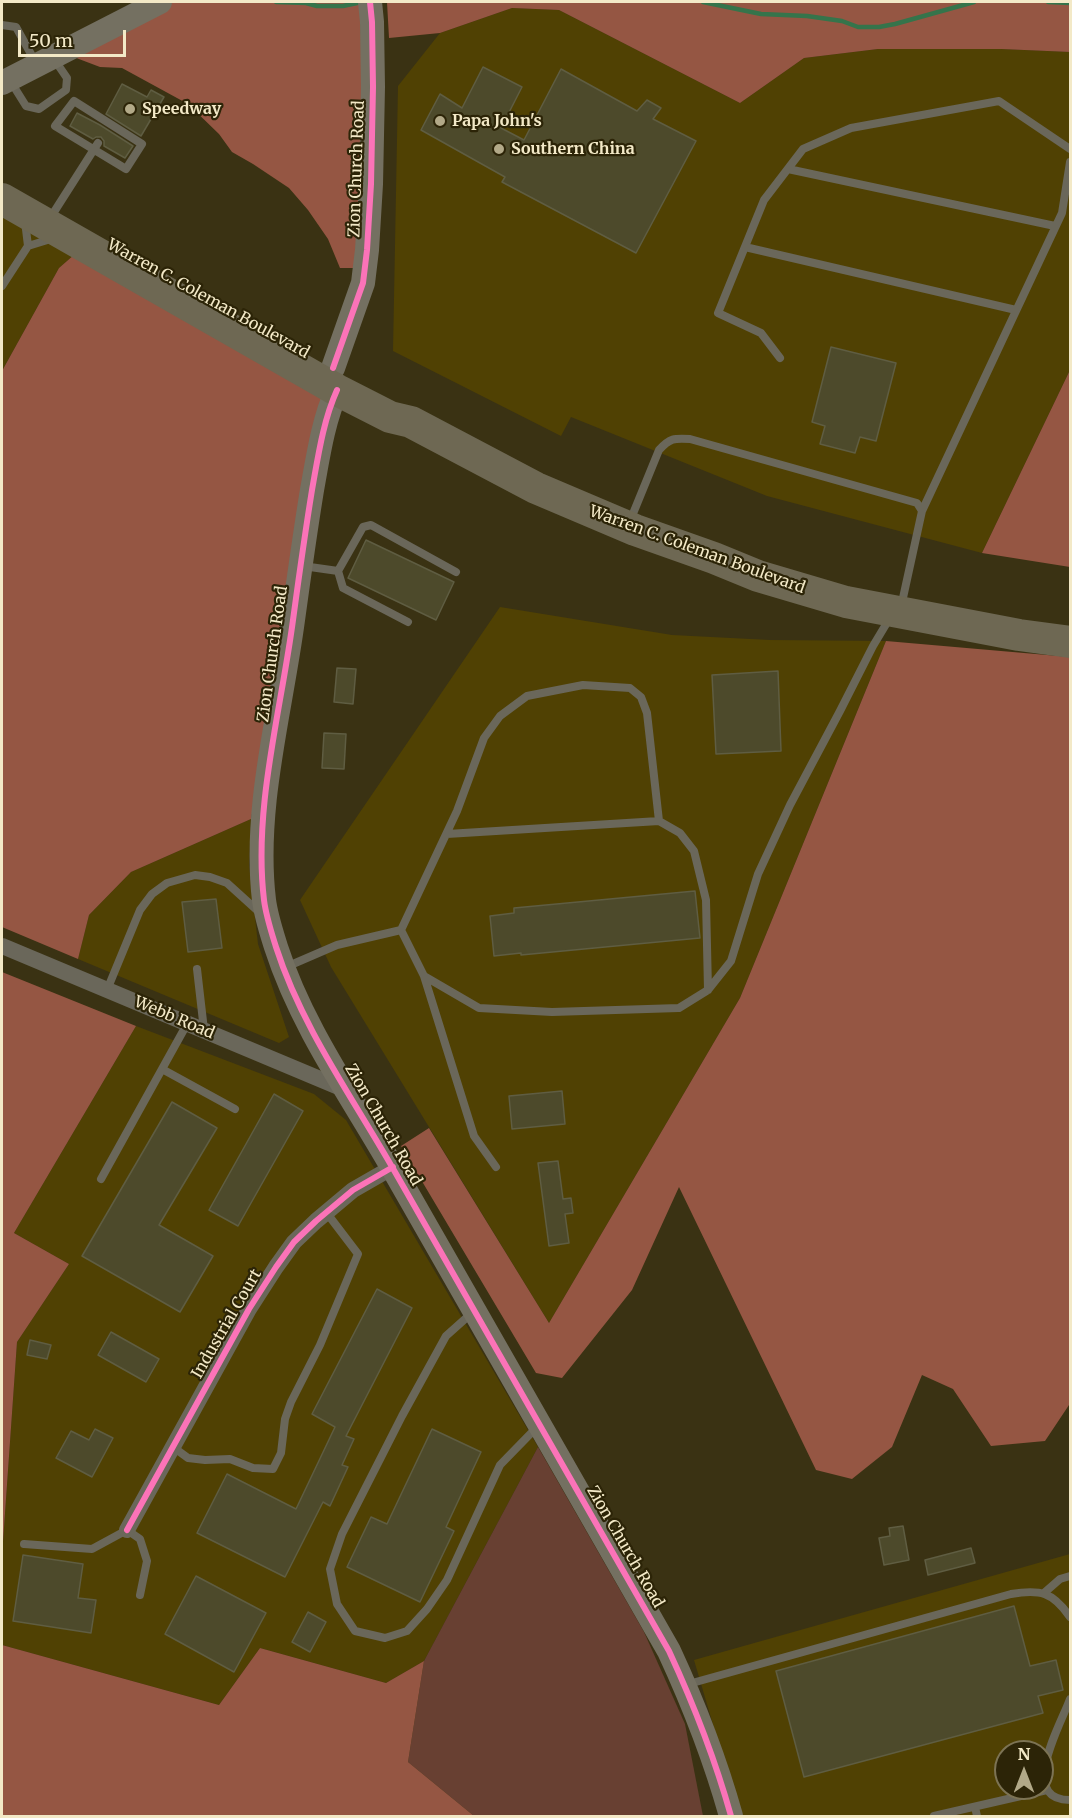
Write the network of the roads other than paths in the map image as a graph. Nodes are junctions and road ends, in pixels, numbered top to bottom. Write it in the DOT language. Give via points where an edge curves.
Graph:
graph roads {
  1 [pos="160,2"];
  2 [pos="370,2"];
  3 [pos="2,25"];
  4 [pos="44,60"];
  5 [pos="5,81"];
  6 [pos="53,100"];
  7 [pos="66,112"];
  8 [pos="96,146"];
  9 [pos="1071,149"];
  10 [pos="1071,162"];
  11 [pos="788,169"];
  12 [pos="2,180"];
  13 [pos="36,214"];
  14 [pos="1055,226"];
  15 [pos="28,246"];
  16 [pos="745,247"];
  17 [pos="2,286"];
  18 [pos="1016,310"];
  19 [pos="780,358"];
  20 [pos="335,379"];
  21 [pos="922,511"];
  22 [pos="628,527"];
  23 [pos="300,566"];
  24 [pos="338,571"];
  25 [pos="456,572"];
  26 [pos="897,612"];
  27 [pos="408,622"];
  28 [pos="1071,642"];
  29 [pos="659,820"];
  30 [pos="447,834"];
  31 [pos="267,919"];
  32 [pos="401,930"];
  33 [pos="2,946"];
  34 [pos="197,969"];
  35 [pos="283,969"];
  36 [pos="424,976"];
  37 [pos="107,990"];
  38 [pos="708,990"];
  39 [pos="187,1024"];
  40 [pos="204,1031"];
  41 [pos="162,1069"];
  42 [pos="347,1091"];
  43 [pos="235,1109"];
  44 [pos="393,1167"];
  45 [pos="496,1167"];
  46 [pos="102,1179"];
  47 [pos="326,1212"];
  48 [pos="474,1311"];
  49 [pos="540,1425"];
  50 [pos="173,1447"];
  51 [pos="127,1530"];
  52 [pos="24,1544"];
  53 [pos="1071,1576"];
  54 [pos="1044,1593"];
  55 [pos="140,1595"];
  56 [pos="1071,1617"];
  57 [pos="685,1685"];
  58 [pos="1071,1699"];
  59 [pos="1054,1741"];
  60 [pos="1054,1796"];
  61 [pos="1005,1800"];
  62 [pos="1071,1800"];
  63 [pos="975,1807"];
  64 [pos="730,1816"];
  65 [pos="934,1816"];
  66 [pos="977,1816"];
  1 -- 4 [label="street"];
  2 -- 20 [label="street, Zion Church Road" via="374,87 367,250 363,283"];
  3 -- 4 [label="lane" via="16,27"];
  4 -- 5 [label="street"];
  4 -- 6 [label="lane" via="67,78 66,90"];
  5 -- 6 [label="lane" via="26,106 39,110"];
  6 -- 7 [label="lane"];
  7 -- 8 [label="lane" via="55,126"];
  7 -- 8 [label="lane" via="74,101 91,117 142,144 126,169"];
  8 -- 13 [label="lane"];
  9 -- 11 [label="lane" via="999,101 851,128 803,149"];
  10 -- 14 [label="lane" via="1062,213"];
  11 -- 14 [label="lane"];
  11 -- 16 [label="lane" via="764,200"];
  12 -- 13 [label="highway, Warren C. Coleman Boulevard"];
  13 -- 15 [label="lane"];
  13 -- 15 [label="lane"];
  13 -- 20 [label="highway, Warren C. Coleman Boulevard"];
  14 -- 18 [label="lane"];
  15 -- 17 [label="lane"];
  16 -- 18 [label="lane"];
  16 -- 19 [label="lane" via="718,314 761,333"];
  18 -- 21 [label="lane"];
  20 -- 22 [label="highway, Warren C. Coleman Boulevard" via="390,417 411,422 537,488"];
  20 -- 23 [label="street, Zion Church Road"];
  21 -- 22 [label="lane" via="917,503 675,438 659,450"];
  21 -- 26 [label="lane"];
  22 -- 26 [label="highway, Warren C. Coleman Boulevard" via="793,587"];
  23 -- 24 [label="lane"];
  23 -- 31 [label="street, Zion Church Road" via="264,806 261,863"];
  24 -- 25 [label="lane" via="363,527 371,525"];
  24 -- 27 [label="lane" via="343,588"];
  26 -- 28 [label="highway, Warren C. Coleman Boulevard"];
  26 -- 38 [label="lane" via="873,646 789,805 758,874 731,961"];
  29 -- 30 [label="lane"];
  29 -- 30 [label="lane" via="647,713 641,697 630,688 583,685 528,696 500,716 484,738"];
  29 -- 38 [label="lane" via="680,833 694,851 706,900"];
  30 -- 32 [label="lane"];
  31 -- 35 [label="street, Zion Church Road"];
  31 -- 37 [label="lane" via="226,883 210,877 195,875 167,883 140,910"];
  32 -- 35 [label="lane" via="337,945"];
  32 -- 36 [label="lane"];
  33 -- 37 [label="street, Webb Road"];
  34 -- 40 [label="lane"];
  35 -- 42 [label="street, Zion Church Road" via="304,1017"];
  36 -- 38 [label="lane" via="479,1008 679,1008"];
  36 -- 45 [label="lane" via="474,1136"];
  37 -- 39 [label="street, Webb Road"];
  39 -- 40 [label="street, Webb Road"];
  39 -- 41 [label="lane"];
  40 -- 42 [label="street, Webb Road"];
  41 -- 43 [label="lane"];
  41 -- 46 [label="lane"];
  42 -- 44 [label="street, Zion Church Road"];
  44 -- 47 [label="street, Industrial Court" via="353,1190"];
  44 -- 48 [label="street, Zion Church Road"];
  47 -- 50 [label="street, Industrial Court" via="294,1242 276,1267"];
  47 -- 50 [label="lane" via="358,1254 291,1402 281,1454 273,1469 253,1468 230,1459 188,1458"];
  48 -- 49 [label="street, Zion Church Road"];
  48 -- 49 [label="lane" via="446,1336 342,1534 330,1569 336,1604 355,1631 385,1638 407,1631 427,1609 447,1580 500,1465"];
  49 -- 57 [label="street, Zion Church Road"];
  50 -- 51 [label="street, Industrial Court"];
  51 -- 52 [label="lane" via="92,1549"];
  51 -- 55 [label="lane" via="140,1539 147,1562"];
  53 -- 54 [label="lane" via="1060,1579"];
  54 -- 56 [label="lane" via="1061,1603"];
  54 -- 57 [label="lane" via="997,1596"];
  57 -- 64 [label="street, Zion Church Road" via="713,1757"];
  58 -- 59 [label="lane"];
  60 -- 62 [label="lane"];
  61 -- 63 [label="lane"];
  63 -- 65 [label="lane"];
  63 -- 66 [label="lane"];
}
